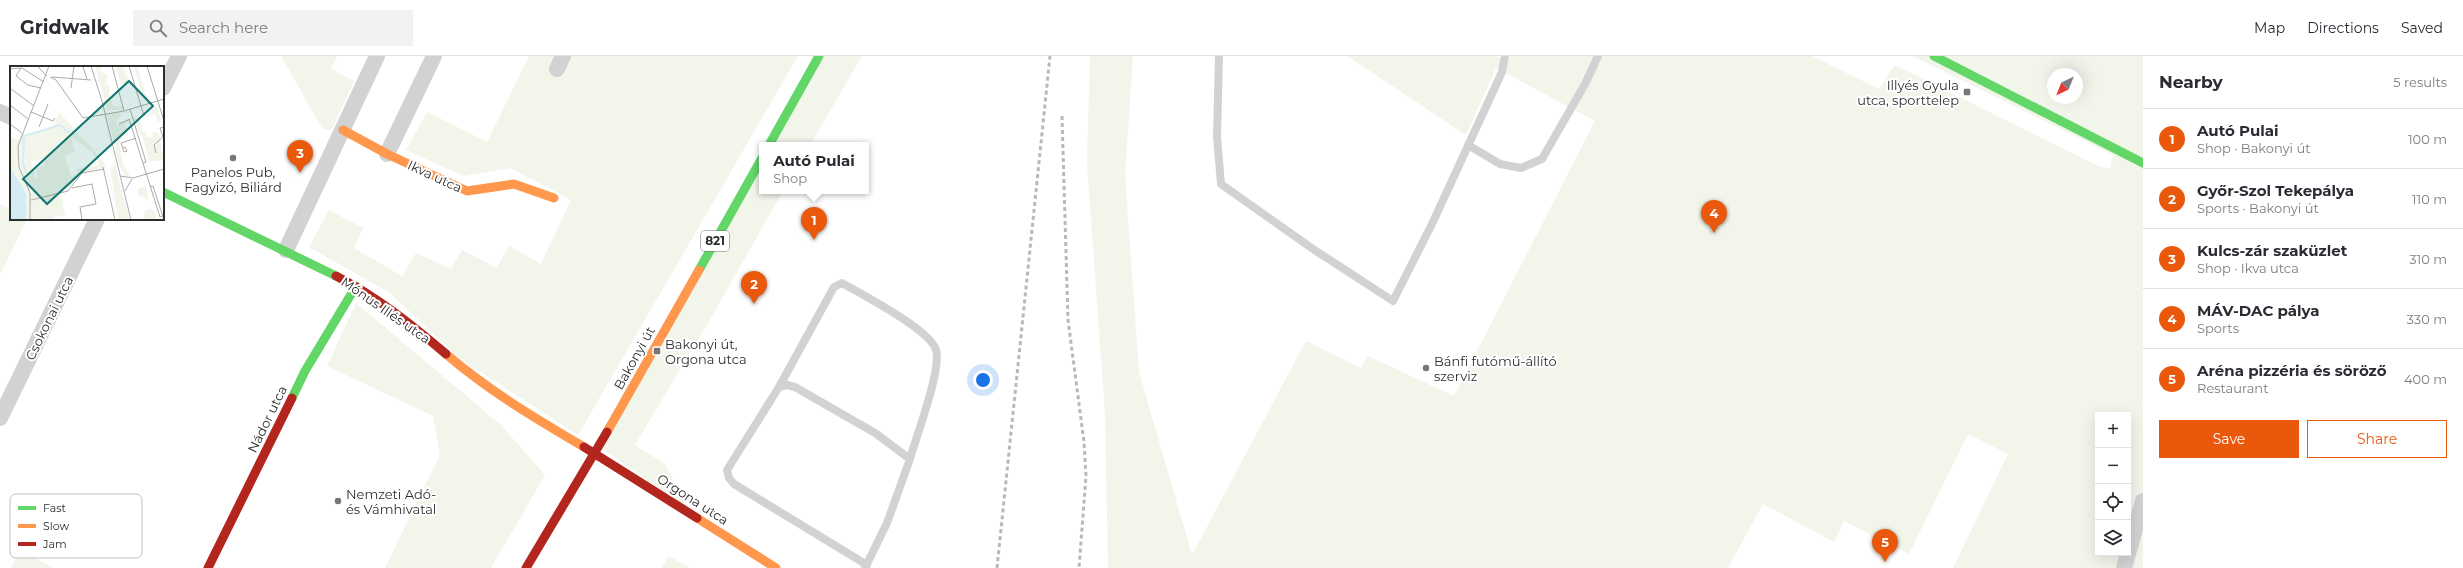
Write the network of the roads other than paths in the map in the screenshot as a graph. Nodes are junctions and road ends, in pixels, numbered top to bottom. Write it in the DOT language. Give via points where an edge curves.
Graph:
graph roads {
  1 [pos="179,56"];
  2 [pos="377,56"];
  3 [pos="434,56"];
  4 [pos="819,56"];
  5 [pos="1219,56"];
  6 [pos="1505,56"];
  7 [pos="1598,56"];
  8 [pos="1934,56"];
  9 [pos="164,86"];
  10 [pos="0,112"];
  11 [pos="10,117"];
  12 [pos="343,130"];
  13 [pos="771,142"];
  14 [pos="1468,145"];
  15 [pos="387,154"];
  16 [pos="759,163"];
  17 [pos="2143,163"];
  18 [pos="164,192"];
  19 [pos="554,198"];
  20 [pos="97,220"];
  21 [pos="286,250"];
  22 [pos="356,286"];
  23 [pos="779,387"];
  24 [pos="0,418"];
  25 [pos="594,454"];
  26 [pos="910,459"];
  27 [pos="2143,501"];
  28 [pos="866,566"];
  29 [pos="208,568"];
  30 [pos="526,568"];
  31 [pos="776,568"];
  32 [pos="2124,568"];
  1 -- 9 [label="street"];
  2 -- 12 [label="street"];
  3 -- 15 [label="street"];
  4 -- 13 [label="street"];
  5 -- 14 [label="lane" via="1217,137 1220,184 1393,301"];
  6 -- 14 [label="lane" via="1502,72"];
  7 -- 14 [label="lane" via="1542,159 1522,168 1500,164"];
  8 -- 17 [label="street"];
  10 -- 11 [label="street"];
  12 -- 15 [label="street, Ikva utca"];
  12 -- 21 [label="street"];
  15 -- 19 [label="street, Ikva utca" via="467,191 514,184"];
  16 -- 25 [label="street, Bakonyi út / 821"];
  18 -- 21 [label="street, Mónus Illés utca"];
  20 -- 24 [label="street, Csokonai utca"];
  21 -- 22 [label="street, Mónus Illés utca"];
  22 -- 25 [label="street, Mónus Illés utca" via="418,330 473,377 514,406"];
  22 -- 29 [label="street, Nádor utca" via="305,370"];
  23 -- 26 [label="lane" via="795,387 875,433"];
  23 -- 26 [label="lane" via="834,287 842,282 909,322 932,342 936,350 937,368"];
  23 -- 28 [label="lane" via="727,470 729,478 734,484"];
  25 -- 30 [label="street, Bakonyi út / 821"];
  25 -- 31 [label="street, Orgona utca"];
  26 -- 28 [label="lane" via="887,523"];
  27 -- 32 [label="street"];
}
